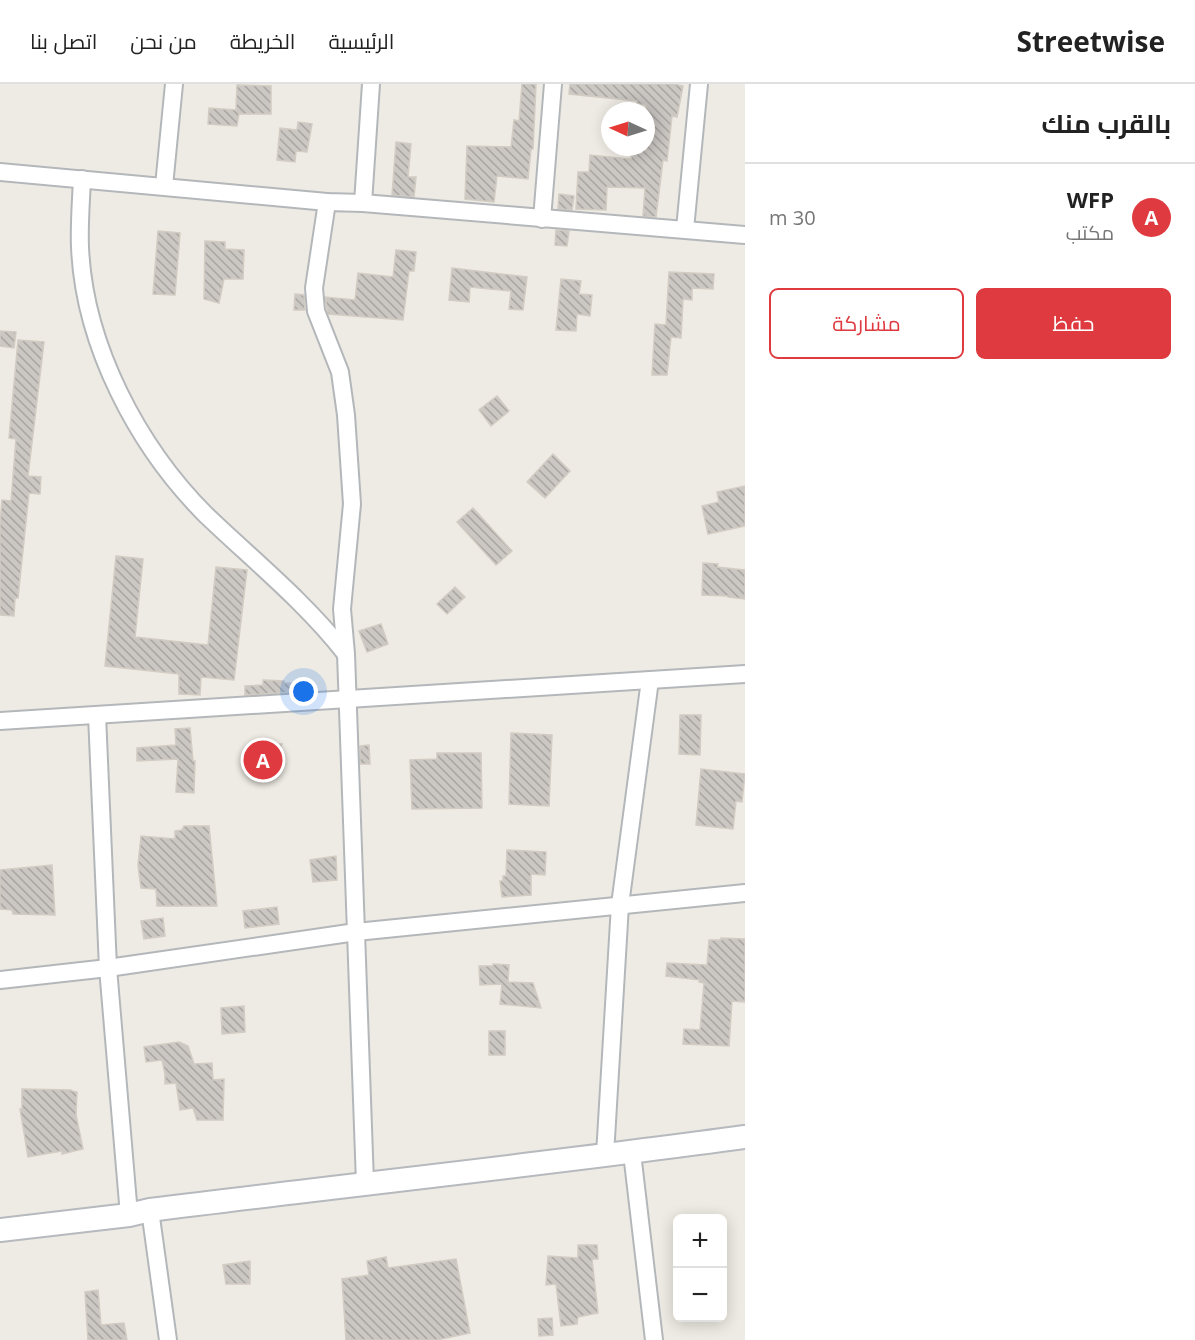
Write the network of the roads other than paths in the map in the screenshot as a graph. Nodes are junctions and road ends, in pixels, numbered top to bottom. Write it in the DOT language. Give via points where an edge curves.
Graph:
graph roads {
  1 [pos="174,84"];
  2 [pos="371,84"];
  3 [pos="553,84"];
  4 [pos="699,84"];
  5 [pos="0,172"];
  6 [pos="82,179"];
  7 [pos="164,186"];
  8 [pos="327,202"];
  9 [pos="363,203"];
  10 [pos="542,219"];
  11 [pos="685,229"];
  12 [pos="745,235"];
  13 [pos="346,654"];
  14 [pos="745,674"];
  15 [pos="651,680"];
  16 [pos="347,699"];
  17 [pos="97,715"];
  18 [pos="0,721"];
  19 [pos="745,893"];
  20 [pos="620,906"];
  21 [pos="356,932"];
  22 [pos="108,968"];
  23 [pos="0,980"];
  24 [pos="745,1137"];
  25 [pos="632,1153"];
  26 [pos="605,1155"];
  27 [pos="365,1183"];
  28 [pos="139,1212"];
  29 [pos="0,1230"];
  30 [pos="168,1340"];
  31 [pos="654,1340"];
  1 -- 7 [label="street"];
  2 -- 9 [label="street"];
  3 -- 10 [label="street"];
  4 -- 11 [label="street"];
  5 -- 6 [label="street"];
  6 -- 7 [label="street"];
  6 -- 13 [label="street" via="80,248 87,300 102,350 142,435 204,512 313,616"];
  7 -- 8 [label="street"];
  8 -- 9 [label="street"];
  8 -- 13 [label="street" via="314,296 340,372 346,415 352,504 342,609"];
  9 -- 10 [label="street"];
  10 -- 11 [label="street"];
  11 -- 12 [label="street"];
  13 -- 16 [label="street"];
  14 -- 15 [label="street"];
  15 -- 16 [label="street"];
  15 -- 20 [label="street"];
  16 -- 17 [label="street"];
  16 -- 21 [label="street"];
  17 -- 18 [label="street"];
  17 -- 22 [label="street"];
  19 -- 20 [label="street"];
  20 -- 21 [label="street"];
  20 -- 26 [label="street"];
  21 -- 22 [label="street"];
  21 -- 27 [label="street"];
  22 -- 23 [label="street"];
  22 -- 28 [label="street"];
  24 -- 25 [label="main road"];
  25 -- 26 [label="main road"];
  25 -- 31 [label="street"];
  26 -- 27 [label="main road"];
  27 -- 28 [label="main road"];
  28 -- 29 [label="main road"];
  28 -- 30 [label="street"];
}
